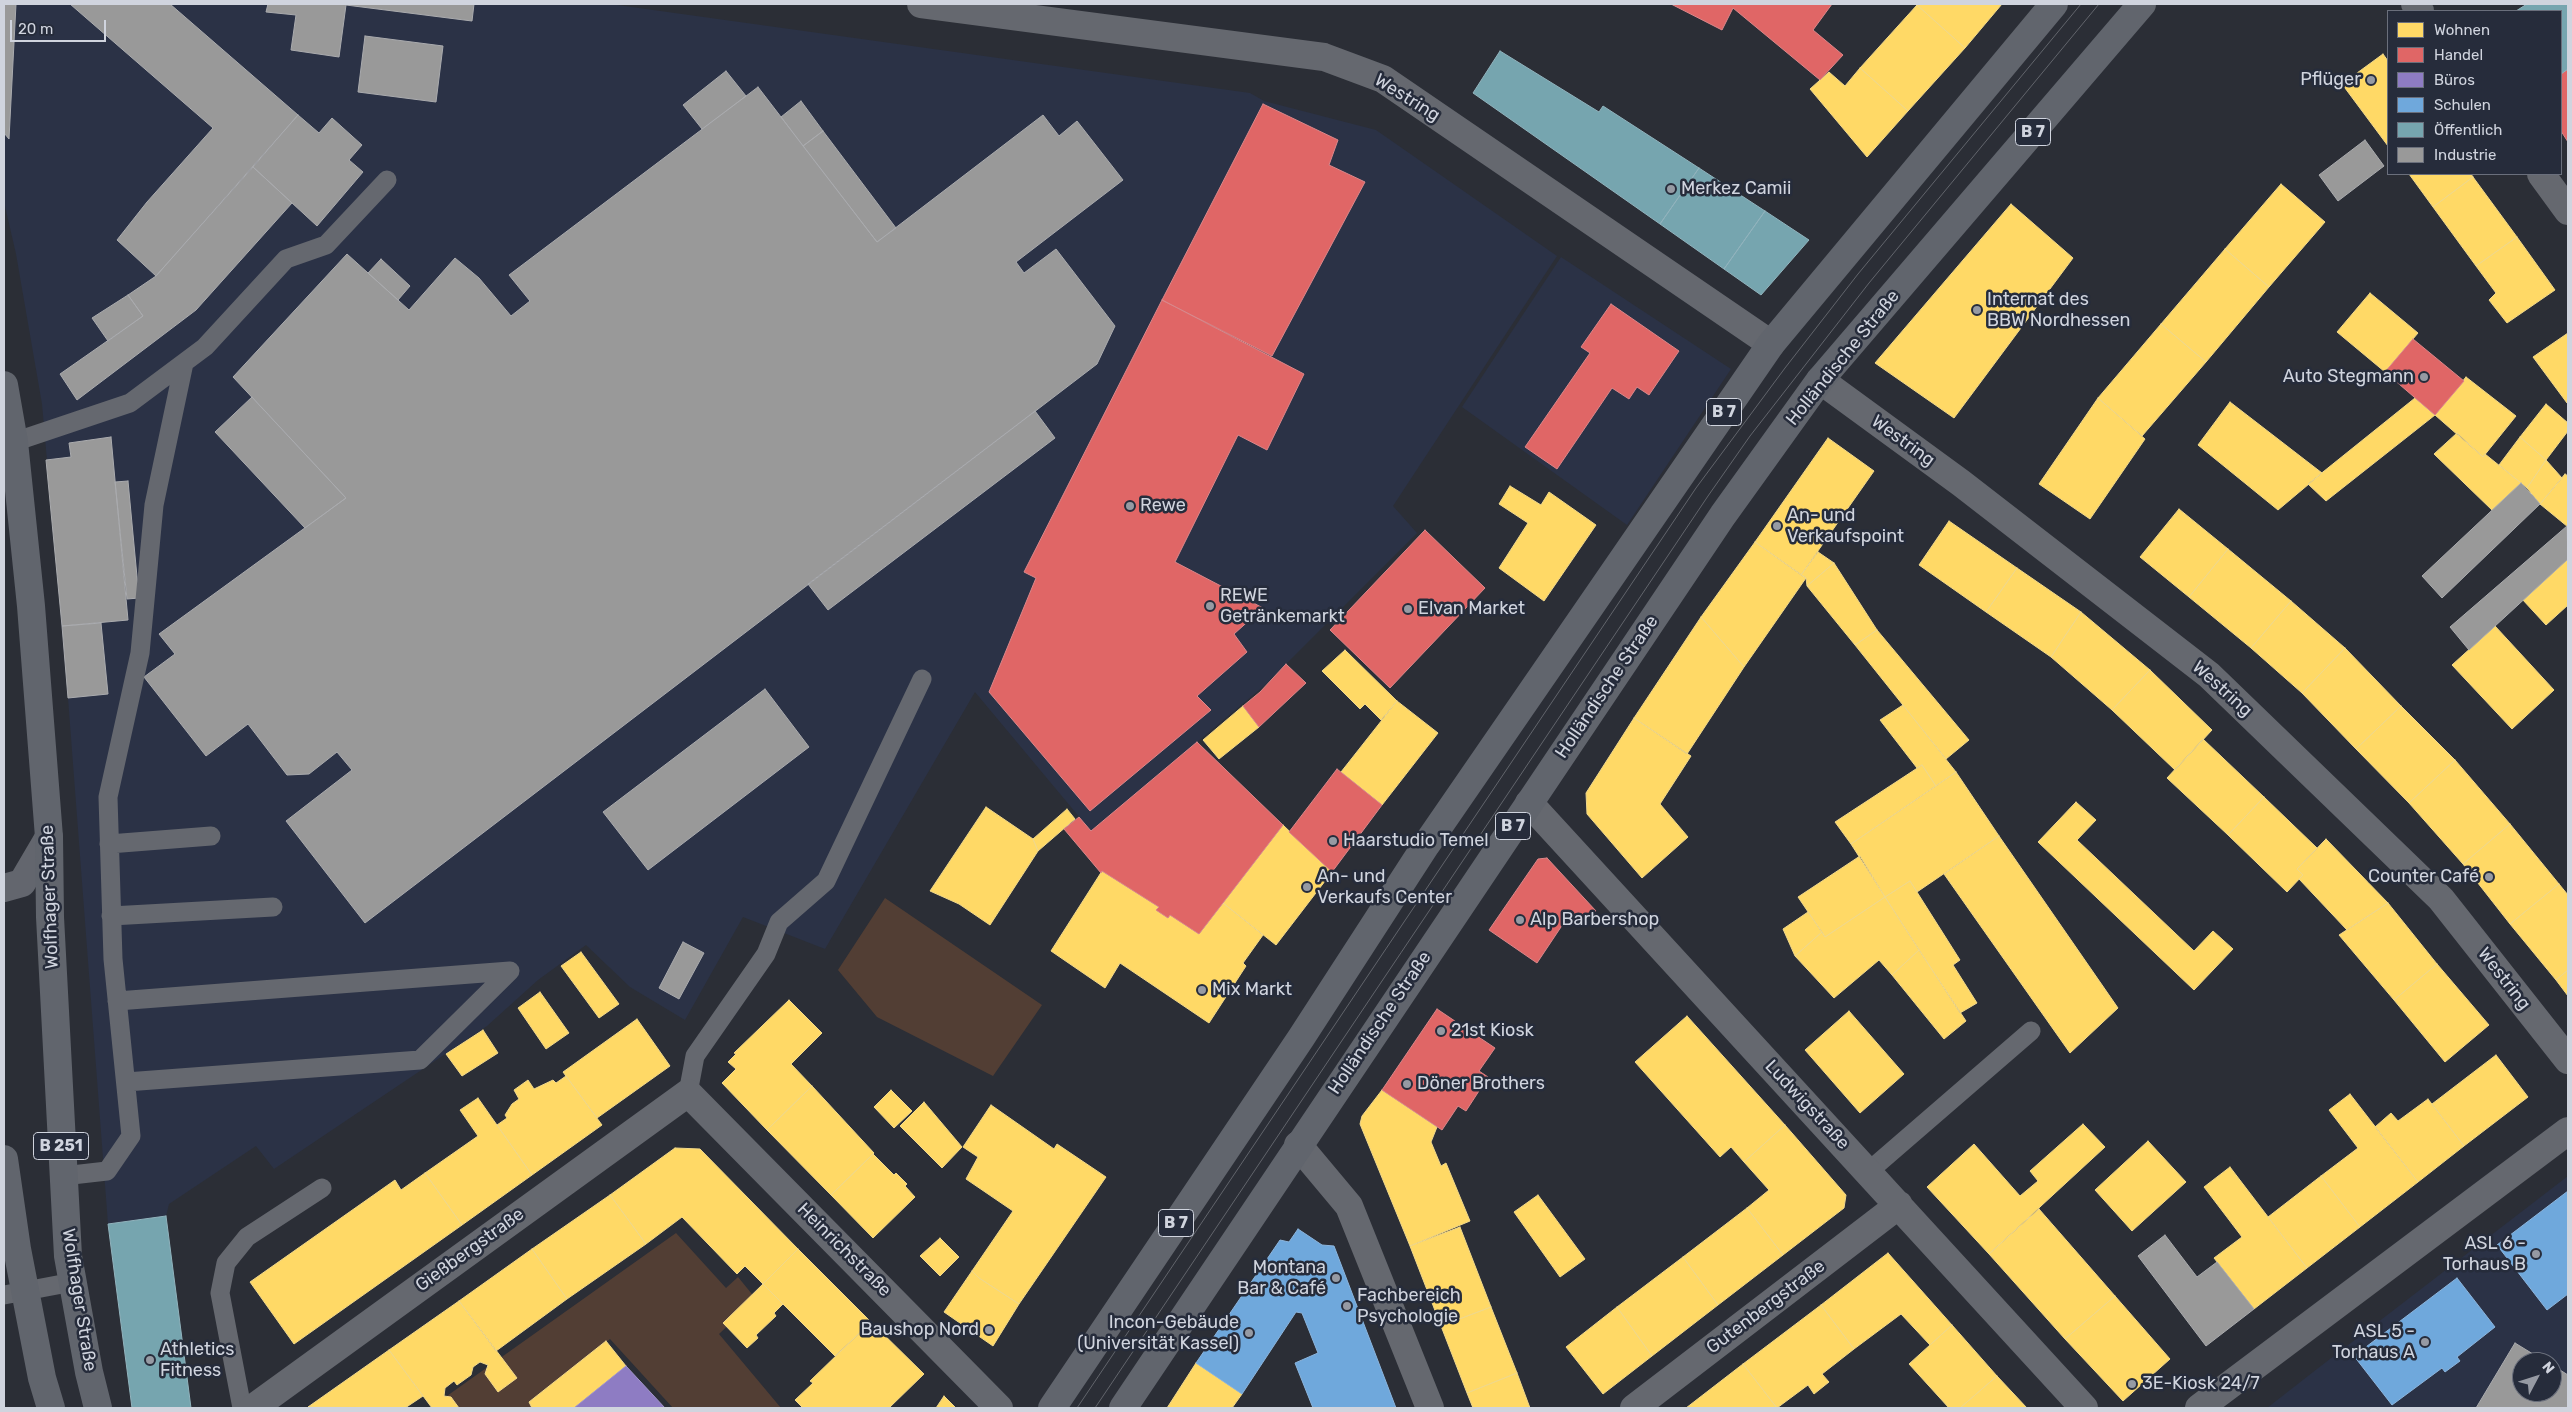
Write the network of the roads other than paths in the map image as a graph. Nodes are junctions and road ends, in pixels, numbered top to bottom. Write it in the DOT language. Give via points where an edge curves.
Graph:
graph roads {
  1 [pos="921,4"];
  2 [pos="2054,4"];
  3 [pos="2142,4"];
  4 [pos="2542,175"];
  5 [pos="387,180"];
  6 [pos="2568,210"];
  7 [pos="1772,344"];
  8 [pos="184,362"];
  9 [pos="1820,380"];
  10 [pos="4,385"];
  11 [pos="9,442"];
  12 [pos="922,679"];
  13 [pos="1529,804"];
  14 [pos="210,836"];
  15 [pos="49,837"];
  16 [pos="109,844"];
  17 [pos="10,881"];
  18 [pos="273,907"];
  19 [pos="111,916"];
  20 [pos="50,917"];
  21 [pos="117,1001"];
  22 [pos="2032,1031"];
  23 [pos="2568,1060"];
  24 [pos="126,1082"];
  25 [pos="688,1092"];
  26 [pos="2568,1131"];
  27 [pos="1298,1145"];
  28 [pos="4,1159"];
  29 [pos="1868,1172"];
  30 [pos="63,1176"];
  31 [pos="322,1188"];
  32 [pos="1899,1205"];
  33 [pos="73,1282"];
  34 [pos="14,1294"];
  35 [pos="51,1408"];
  36 [pos="98,1408"];
  37 [pos="242,1408"];
  38 [pos="253,1408"];
  39 [pos="999,1408"];
  40 [pos="1052,1408"];
  41 [pos="1123,1408"];
  42 [pos="1430,1408"];
  43 [pos="1634,1408"];
  44 [pos="2084,1408"];
  45 [pos="2199,1408"];
  1 -- 7 [label="street, Westring" via="1324,57 1383,79"];
  2 -- 7 [label="main road, B 7"];
  3 -- 9 [label="main road, Holländische Straße / B 7"];
  4 -- 6 [label="street"];
  5 -- 8 [label="lane" via="326,245 286,259 205,347"];
  7 -- 40 [label="main road, B 7" via="1431,838"];
  8 -- 11 [label="lane" via="130,403"];
  8 -- 16 [label="lane" via="154,505 140,653 108,797"];
  9 -- 13 [label="main road, Holländische Straße / B 7" via="1723,515"];
  9 -- 23 [label="street, Westring" via="1962,483 2209,674 2441,899"];
  10 -- 11 [label="main road, Wolfhager Straße / B 251"];
  11 -- 15 [label="main road, Wolfhager Straße / B 251" via="31,606"];
  12 -- 25 [label="lane" via="826,880 779,922 766,954 695,1056"];
  13 -- 27 [label="main road, Holländische Straße / B 7"];
  13 -- 29 [label="street, Ludwigstraße"];
  14 -- 16 [label="lane"];
  15 -- 17 [label="main road"];
  15 -- 20 [label="main road, Wolfhager Straße / B 251"];
  16 -- 19 [label="lane"];
  17 -- 20 [label="main road" via="37,899"];
  18 -- 19 [label="lane"];
  19 -- 21 [label="lane"];
  20 -- 30 [label="main road, Wolfhager Straße / B 251"];
  21 -- 24 [label="lane"];
  21 -- 24 [label="lane" via="510,971 420,1060"];
  22 -- 29 [label="lane"];
  24 -- 30 [label="lane" via="131,1136 107,1171"];
  25 -- 38 [label="street, Gießbergstraße"];
  25 -- 39 [label="street, Heinrichstraße"];
  26 -- 45 [label="street"];
  27 -- 41 [label="main road, Holländische Straße / B 7"];
  27 -- 42 [label="street" via="1349,1206"];
  28 -- 34 [label="main road"];
  29 -- 32 [label="street, Ludwigstraße"];
  30 -- 33 [label="main road, Wolfhager Straße / B 251" via="68,1256"];
  31 -- 37 [label="lane" via="247,1237 226,1263 220,1293"];
  32 -- 43 [label="street, Gutenbergstraße"];
  32 -- 44 [label="street, Ludwigstraße"];
  33 -- 34 [label="lane"];
  33 -- 36 [label="main road, Wolfhager Straße / B 251"];
  34 -- 35 [label="main road"];
}
